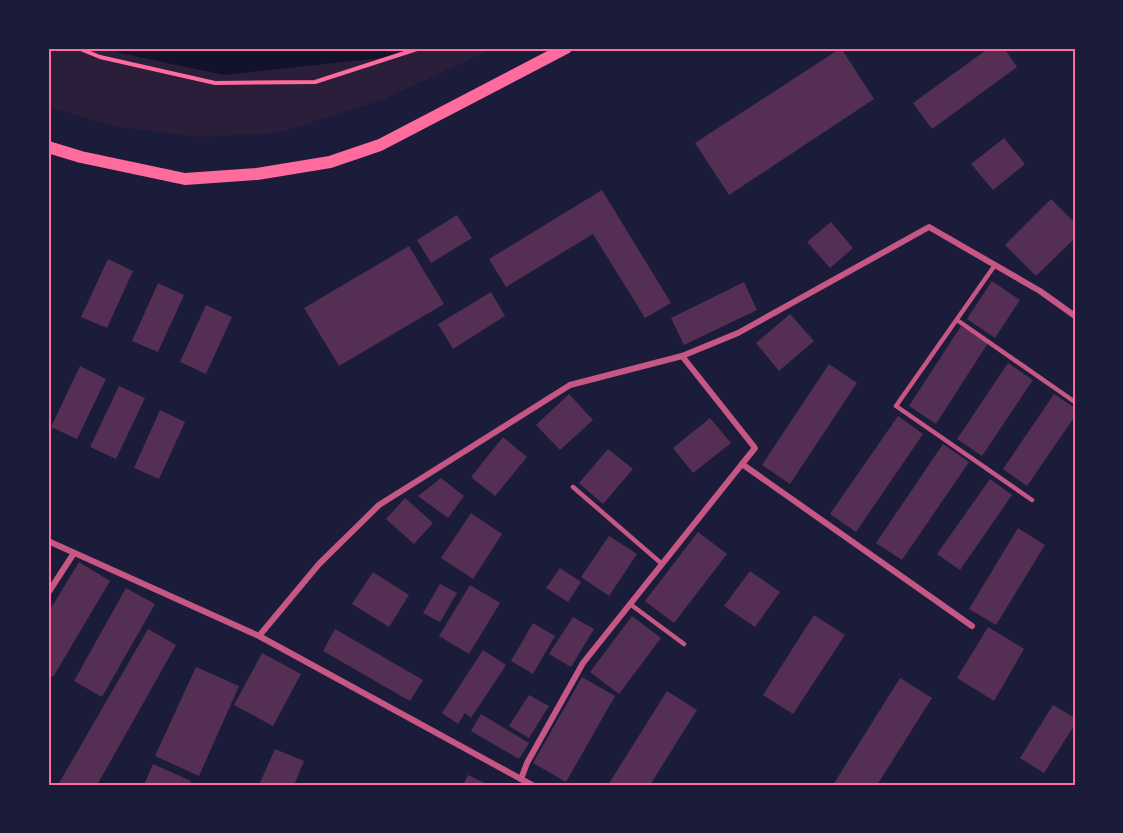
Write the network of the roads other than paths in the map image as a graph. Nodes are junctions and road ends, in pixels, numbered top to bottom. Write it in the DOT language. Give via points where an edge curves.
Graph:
graph roads {
  1 [pos="566,48"];
  2 [pos="48,147"];
  3 [pos="995,265"];
  4 [pos="1075,316"];
  5 [pos="957,320"];
  6 [pos="682,356"];
  7 [pos="1075,402"];
  8 [pos="742,464"];
  9 [pos="573,487"];
  10 [pos="1032,500"];
  11 [pos="48,541"];
  12 [pos="74,553"];
  13 [pos="662,564"];
  14 [pos="48,593"];
  15 [pos="630,604"];
  16 [pos="972,626"];
  17 [pos="259,636"];
  18 [pos="684,644"];
  19 [pos="521,779"];
  20 [pos="532,785"];
  1 -- 2 [label="main road" via="380,145 330,162 257,174 184,179"];
  3 -- 4 [label="street"];
  3 -- 5 [label="lane"];
  3 -- 6 [label="street" via="929,227 738,333"];
  5 -- 7 [label="lane"];
  5 -- 10 [label="lane" via="896,406"];
  6 -- 8 [label="street" via="755,448"];
  6 -- 17 [label="street" via="570,385 379,505 319,564"];
  8 -- 13 [label="street"];
  8 -- 16 [label="street"];
  9 -- 13 [label="lane"];
  11 -- 12 [label="street"];
  12 -- 14 [label="street"];
  12 -- 17 [label="street"];
  13 -- 15 [label="street"];
  15 -- 18 [label="lane"];
  15 -- 19 [label="street" via="583,663"];
  17 -- 19 [label="street"];
  19 -- 20 [label="street"];
}
